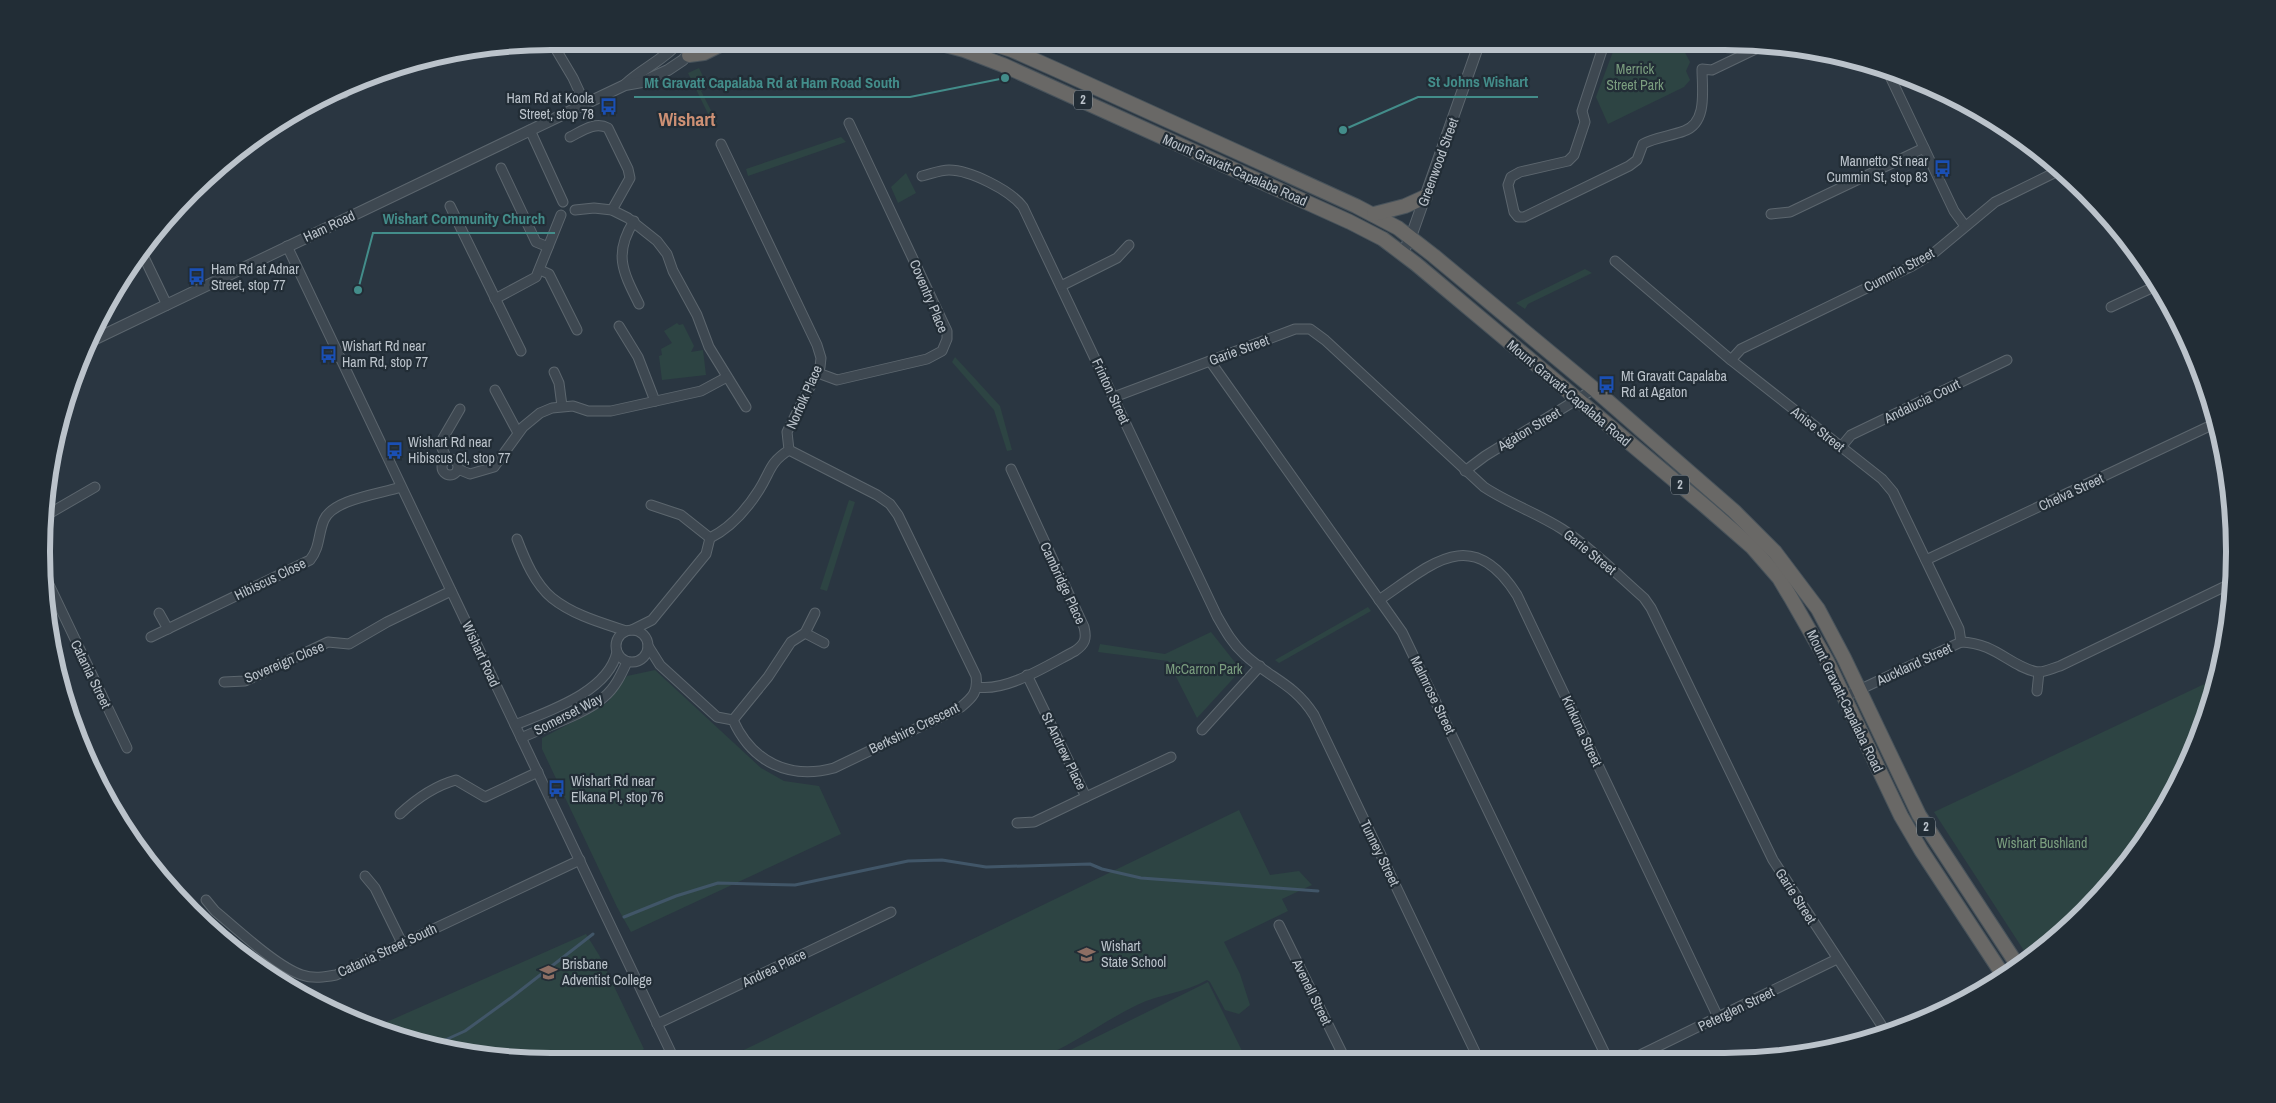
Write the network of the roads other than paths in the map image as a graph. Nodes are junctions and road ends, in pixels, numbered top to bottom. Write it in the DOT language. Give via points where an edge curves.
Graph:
graph roads {
  1 [pos="556,50"];
  2 [pos="671,50"];
  3 [pos="692,50"];
  4 [pos="710,50"];
  5 [pos="960,50"];
  6 [pos="1012,50"];
  7 [pos="1477,50"];
  8 [pos="1602,50"];
  9 [pos="1752,51"];
  10 [pos="688,55"];
  11 [pos="1891,79"];
  12 [pos="625,85"];
  13 [pos="585,104"];
  14 [pos="849,123"];
  15 [pos="530,130"];
  16 [pos="570,137"];
  17 [pos="721,144"];
  18 [pos="1924,148"];
  19 [pos="501,168"];
  20 [pos="2054,173"];
  21 [pos="922,176"];
  22 [pos="1425,197"];
  23 [pos="563,202"];
  24 [pos="450,206"];
  25 [pos="575,210"];
  26 [pos="612,210"];
  27 [pos="1374,214"];
  28 [pos="1771,214"];
  29 [pos="561,215"];
  30 [pos="634,221"];
  31 [pos="1965,226"];
  32 [pos="1410,237"];
  33 [pos="1129,245"];
  34 [pos="287,246"];
  35 [pos="548,247"];
  36 [pos="1403,253"];
  37 [pos="145,259"];
  38 [pos="1615,261"];
  39 [pos="540,270"];
  40 [pos="1061,286"];
  41 [pos="2151,288"];
  42 [pos="495,299"];
  43 [pos="639,304"];
  44 [pos="167,305"];
  45 [pos="2111,308"];
  46 [pos="619,326"];
  47 [pos="577,330"];
  48 [pos="98,338"];
  49 [pos="521,351"];
  50 [pos="1731,360"];
  51 [pos="2007,360"];
  52 [pos="1210,361"];
  53 [pos="554,372"];
  54 [pos="818,373"];
  55 [pos="727,377"];
  56 [pos="1594,389"];
  57 [pos="495,390"];
  58 [pos="1114,397"];
  59 [pos="655,400"];
  60 [pos="1577,400"];
  61 [pos="562,406"];
  62 [pos="746,408"];
  63 [pos="460,409"];
  64 [pos="2210,426"];
  65 [pos="518,433"];
  66 [pos="1841,447"];
  67 [pos="789,450"];
  68 [pos="447,459"];
  69 [pos="458,469"];
  70 [pos="1011,470"];
  71 [pos="1465,471"];
  72 [pos="96,487"];
  73 [pos="401,487"];
  74 [pos="651,505"];
  75 [pos="52,512"];
  76 [pos="710,538"];
  77 [pos="516,539"];
  78 [pos="1926,560"];
  79 [pos="2225,586"];
  80 [pos="52,590"];
  81 [pos="452,591"];
  82 [pos="1379,600"];
  83 [pos="159,612"];
  84 [pos="815,613"];
  85 [pos="652,620"];
  86 [pos="605,624"];
  87 [pos="168,629"];
  88 [pos="629,631"];
  89 [pos="805,633"];
  90 [pos="151,637"];
  91 [pos="647,642"];
  92 [pos="1961,642"];
  93 [pos="824,643"];
  94 [pos="616,647"];
  95 [pos="640,660"];
  96 [pos="627,662"];
  97 [pos="660,666"];
  98 [pos="1260,666"];
  99 [pos="2039,672"];
  100 [pos="1027,675"];
  101 [pos="224,682"];
  102 [pos="977,687"];
  103 [pos="1859,690"];
  104 [pos="2037,691"];
  105 [pos="1844,697"];
  106 [pos="733,720"];
  107 [pos="515,725"];
  108 [pos="1202,730"];
  109 [pos="521,738"];
  110 [pos="127,748"];
  111 [pos="1171,757"];
  112 [pos="538,772"];
  113 [pos="1086,797"];
  114 [pos="400,814"];
  115 [pos="1017,823"];
  116 [pos="580,860"];
  117 [pos="365,876"];
  118 [pos="206,900"];
  119 [pos="890,912"];
  120 [pos="1280,925"];
  121 [pos="402,943"];
  122 [pos="1837,959"];
  123 [pos="2014,960"];
  124 [pos="2000,970"];
  125 [pos="1718,1017"];
  126 [pos="657,1024"];
  127 [pos="1883,1027"];
  128 [pos="671,1053"];
  129 [pos="1342,1053"];
  130 [pos="1476,1053"];
  131 [pos="1605,1053"];
  132 [pos="1644,1053"];
  1 -- 13 [label="street"];
  2 -- 12 [label="street, Ham Road"];
  3 -- 10 [label="street, Ham Road"];
  4 -- 10 [label="highway"];
  5 -- 36 [label="highway, Mount Gravatt-Capalaba Road / 2" via="1048,84 1350,222"];
  6 -- 27 [label="highway, Mount Gravatt-Capalaba Road / 2"];
  7 -- 22 [label="street, Greenwood Street"];
  8 -- 9 [label="street" via="1582,111 1585,122 1574,155 1568,161 1511,177 1508,185 1514,212 1518,216 1524,217 1629,166 1637,160 1643,144 1686,131 1697,122 1702,107 1702,69 1712,70"];
  10 -- 12 [label="street, Ham Road" via="668,70 642,82"];
  11 -- 18 [label="street"];
  12 -- 13 [label="street, Ham Road"];
  13 -- 15 [label="street, Ham Road"];
  14 -- 54 [label="street, Coventry Place" via="946,330 947,339 942,351 927,359 837,380"];
  15 -- 23 [label="street"];
  15 -- 34 [label="street, Ham Road"];
  16 -- 26 [label="street" via="596,125 608,128 630,178"];
  17 -- 54 [label="street, Norfolk Place" via="817,345 821,358"];
  18 -- 28 [label="street" via="1790,212"];
  18 -- 31 [label="street" via="1954,211"];
  19 -- 35 [label="street" via="536,242"];
  20 -- 31 [label="street, Cummin Street" via="1995,202"];
  21 -- 40 [label="street, Frinton Street" via="947,170 960,171 1016,198 1030,218"];
  22 -- 27 [label="highway"];
  22 -- 32 [label="street, Greenwood Street"];
  24 -- 42 [label="street"];
  25 -- 26 [label="street"];
  26 -- 30 [label="street"];
  27 -- 32 [label="highway, Mount Gravatt-Capalaba Road / 2"];
  29 -- 35 [label="street"];
  30 -- 43 [label="street" via="624,236 621,256 624,274"];
  30 -- 55 [label="street" via="668,254 709,347"];
  31 -- 50 [label="street, Cummin Street" via="1935,252 1912,266 1741,349"];
  32 -- 36 [label="street, Greenwood Street"];
  32 -- 56 [label="highway, Mount Gravatt-Capalaba Road / 2"];
  33 -- 40 [label="street" via="1117,258"];
  34 -- 44 [label="street, Ham Road"];
  34 -- 73 [label="street, Wishart Road"];
  35 -- 39 [label="street"];
  36 -- 60 [label="highway, Mount Gravatt-Capalaba Road / 2"];
  37 -- 44 [label="street"];
  38 -- 50 [label="street, Anise Street"];
  39 -- 42 [label="street" via="533,280"];
  39 -- 47 [label="street" via="549,274"];
  40 -- 58 [label="street, Frinton Street"];
  41 -- 45 [label="street"];
  42 -- 49 [label="street"];
  44 -- 48 [label="street, Ham Road"];
  46 -- 59 [label="street" via="638,357"];
  50 -- 66 [label="street, Anise Street"];
  51 -- 66 [label="street, Andalucia Court" via="1851,435"];
  52 -- 58 [label="street, Garie Street"];
  52 -- 71 [label="street, Garie Street" via="1295,329 1310,329"];
  52 -- 82 [label="street, Malmrose Street"];
  53 -- 61 [label="street"];
  54 -- 67 [label="street, Norfolk Place" via="787,432"];
  55 -- 59 [label="street" via="701,391"];
  55 -- 62 [label="street"];
  56 -- 60 [label="street, Agaton Street"];
  56 -- 103 [label="highway, Mount Gravatt-Capalaba Road / 2" via="1702,482 1775,552 1818,609"];
  57 -- 65 [label="street"];
  58 -- 98 [label="street, Frinton Street" via="1225,630 1245,655"];
  59 -- 61 [label="street" via="601,412"];
  60 -- 71 [label="street, Agaton Street"];
  60 -- 105 [label="highway, Mount Gravatt-Capalaba Road / 2" via="1705,506 1766,563 1806,622"];
  61 -- 65 [label="street" via="540,413"];
  63 -- 68 [label="street" via="442,440"];
  64 -- 78 [label="street, Chelva Street"];
  65 -- 69 [label="street" via="494,467 470,474"];
  66 -- 78 [label="street, Anise Street" via="1882,479 1893,492"];
  67 -- 76 [label="street, Norfolk Place" via="776,458 759,490 726,530"];
  67 -- 102 [label="street" via="877,495 894,509 976,676"];
  68 -- 69 [label="street" via="455,460"];
  68 -- 69 [label="street" via="442,465 444,473 452,475"];
  70 -- 100 [label="street, Cambridge Place" via="1086,637 1083,645 1075,651"];
  71 -- 122 [label="street, Garie Street" via="1496,495 1563,530 1644,598 1658,620 1773,860"];
  72 -- 75 [label="street"];
  73 -- 81 [label="street, Wishart Road"];
  73 -- 87 [label="street, Hibiscus Close" via="336,506 324,519 317,551 310,560"];
  74 -- 76 [label="street" via="680,515"];
  76 -- 85 [label="street" via="706,554"];
  77 -- 86 [label="street" via="532,572 553,598"];
  78 -- 92 [label="street, Anise Street" via="1959,629"];
  79 -- 99 [label="street" via="2060,666"];
  80 -- 110 [label="street, Catania Street"];
  81 -- 101 [label="street, Sovereign Close" via="349,644 328,642 245,681"];
  81 -- 107 [label="street, Wishart Road"];
  82 -- 125 [label="street, Kinkuna Street" via="1439,560 1454,555 1482,560 1506,578 1517,595"];
  82 -- 131 [label="street, Malmrose Street" via="1412,652"];
  83 -- 87 [label="street"];
  84 -- 89 [label="street"];
  85 -- 88 [label="street"];
  85 -- 91 [label="street"];
  86 -- 88 [label="street"];
  86 -- 94 [label="street"];
  87 -- 90 [label="street, Hibiscus Close"];
  88 -- 91 [label="street" via="640,632"];
  88 -- 94 [label="street" via="618,638"];
  89 -- 93 [label="street"];
  89 -- 106 [label="street" via="791,642"];
  91 -- 95 [label="street" via="646,654"];
  91 -- 97 [label="street"];
  92 -- 99 [label="street, Auckland Street" via="1974,642 1990,648"];
  92 -- 103 [label="street, Auckland Street"];
  94 -- 96 [label="street" via="619,657"];
  94 -- 107 [label="street, Somerset Way" via="615,661 607,674 575,699"];
  95 -- 96 [label="street"];
  95 -- 97 [label="street"];
  96 -- 109 [label="street, Somerset Way" via="620,679 602,699"];
  97 -- 106 [label="street" via="717,717"];
  98 -- 108 [label="street"];
  98 -- 130 [label="street, Tunney Street" via="1294,690 1314,716"];
  99 -- 104 [label="street"];
  100 -- 102 [label="street, Cambridge Place" via="1003,686"];
  100 -- 113 [label="street, St Andrew Place"];
  102 -- 106 [label="street, Berkshire Crescent" via="974,696 961,707 834,768 816,773 800,773 769,762 741,737"];
  103 -- 105 [label="street, Auckland Street"];
  103 -- 123 [label="highway, Mount Gravatt-Capalaba Road / 2" via="1927,829"];
  105 -- 124 [label="highway, Mount Gravatt-Capalaba Road / 2" via="1901,816"];
  107 -- 109 [label="street, Wishart Road"];
  109 -- 112 [label="street, Wishart Road"];
  111 -- 113 [label="street, St Andrew Place"];
  112 -- 114 [label="street" via="485,797 456,780 445,783 416,799"];
  112 -- 116 [label="street, Wishart Road"];
  113 -- 115 [label="street" via="1034,822"];
  116 -- 121 [label="street, Catania Street South"];
  116 -- 126 [label="street, Wishart Road"];
  117 -- 121 [label="street" via="375,888"];
  118 -- 121 [label="street, Catania Street South" via="215,911 287,969 303,976 336,975"];
  119 -- 126 [label="street, Andrea Place"];
  120 -- 129 [label="street, Avenell Street"];
  122 -- 125 [label="street, Peterglen Street"];
  122 -- 127 [label="street, Garie Street"];
  125 -- 132 [label="street, Peterglen Street"];
  126 -- 128 [label="street, Wishart Road"];
}
